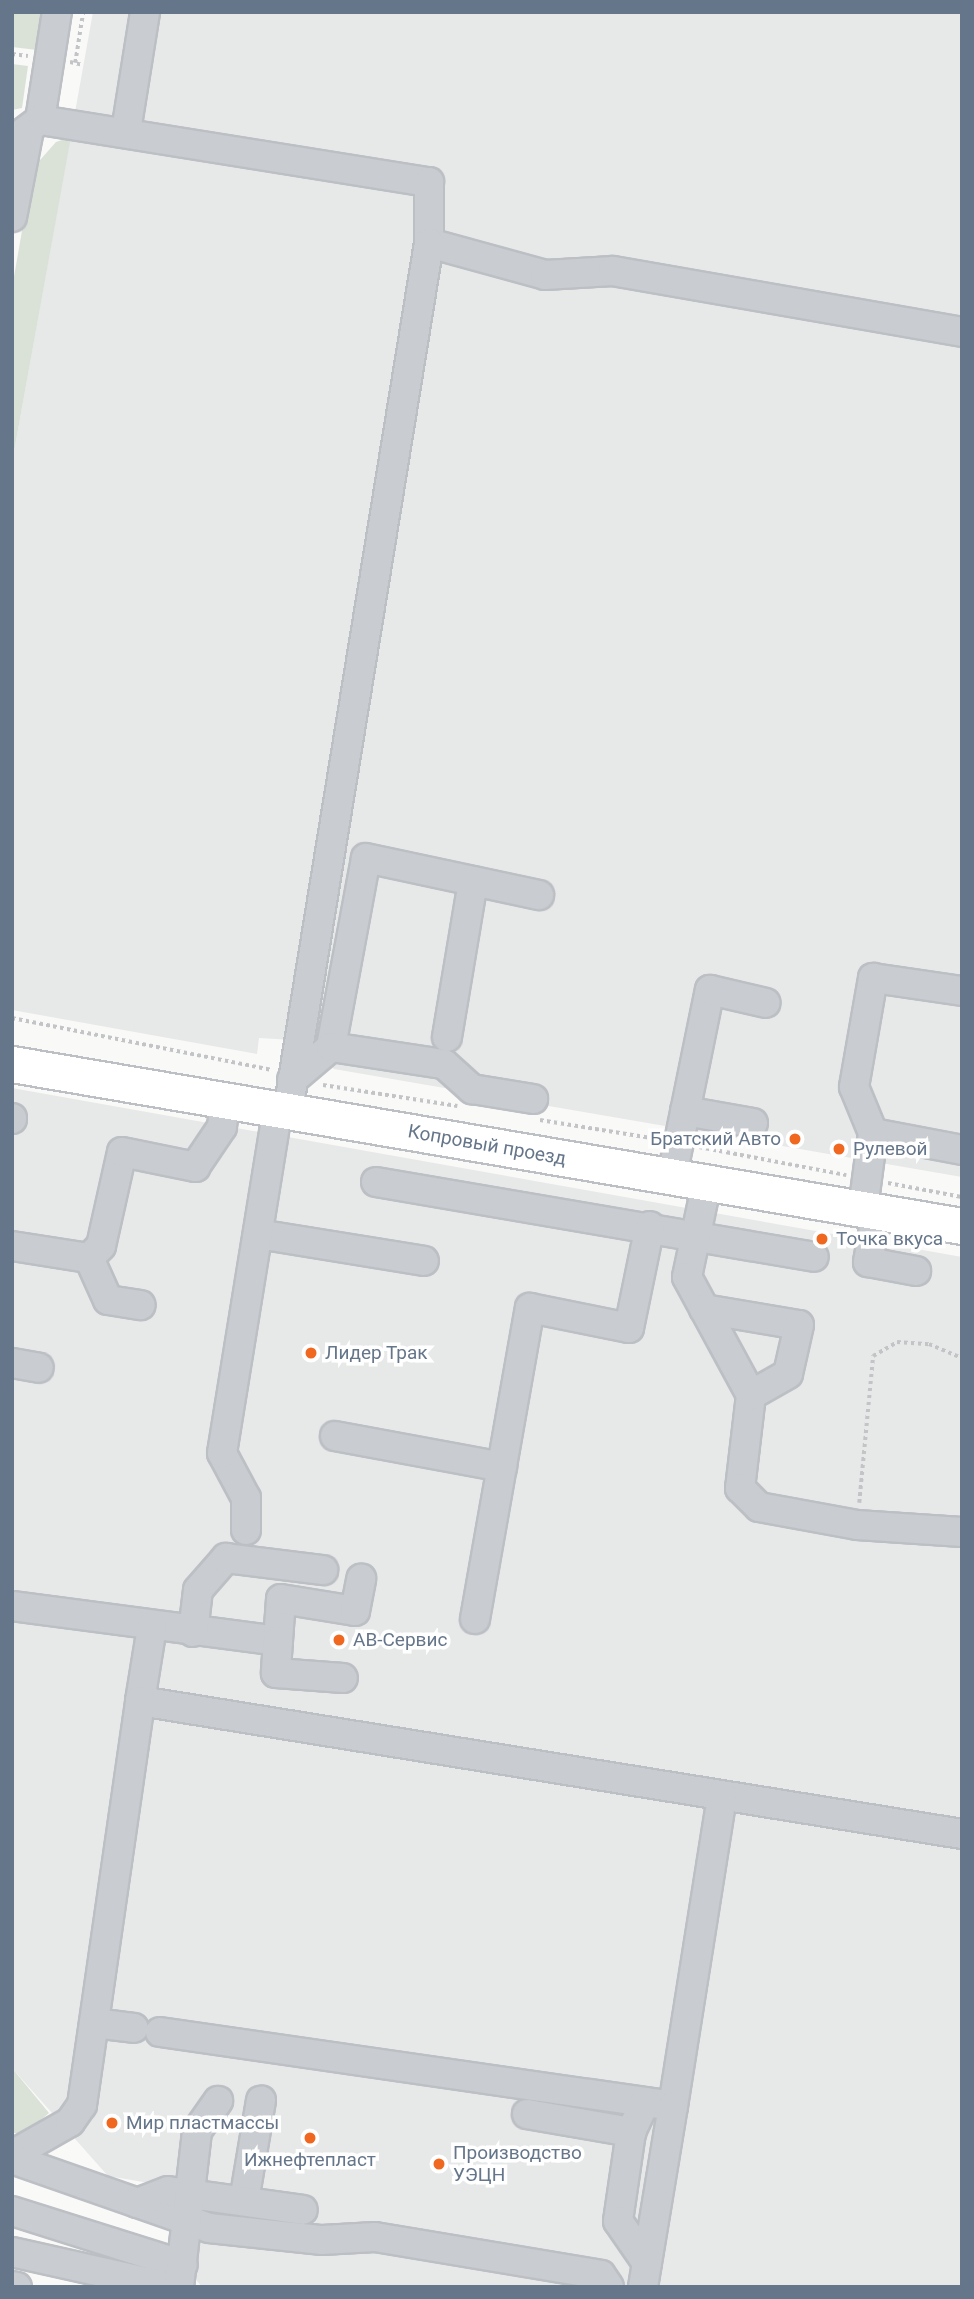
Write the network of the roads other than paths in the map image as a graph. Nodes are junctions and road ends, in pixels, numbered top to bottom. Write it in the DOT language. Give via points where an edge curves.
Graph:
graph roads {
  1 [pos="57,12"];
  2 [pos="145,12"];
  3 [pos="125,131"];
  4 [pos="27,132"];
  5 [pos="12,217"];
  6 [pos="429,243"];
  7 [pos="962,332"];
  8 [pos="473,881"];
  9 [pos="539,895"];
  10 [pos="962,991"];
  11 [pos="766,1003"];
  12 [pos="447,1037"];
  13 [pos="331,1047"];
  14 [pos="12,1064"];
  15 [pos="225,1100"];
  16 [pos="286,1100"];
  17 [pos="538,1110"];
  18 [pos="685,1111"];
  19 [pos="753,1123"];
  20 [pos="873,1133"];
  21 [pos="962,1150"];
  22 [pos="676,1159"];
  23 [pos="376,1182"];
  24 [pos="707,1182"];
  25 [pos="869,1200"];
  26 [pos="649,1226"];
  27 [pos="962,1226"];
  28 [pos="258,1234"];
  29 [pos="696,1234"];
  30 [pos="12,1246"];
  31 [pos="814,1257"];
  32 [pos="89,1258"];
  33 [pos="424,1261"];
  34 [pos="916,1272"];
  35 [pos="141,1305"];
  36 [pos="704,1309"];
  37 [pos="751,1395"];
  38 [pos="335,1436"];
  39 [pos="502,1467"];
  40 [pos="246,1530"];
  41 [pos="962,1532"];
  42 [pos="323,1570"];
  43 [pos="360,1579"];
  44 [pos="12,1606"];
  45 [pos="475,1619"];
  46 [pos="152,1626"];
  47 [pos="193,1632"];
  48 [pos="278,1642"];
  49 [pos="342,1678"];
  50 [pos="140,1701"];
  51 [pos="722,1796"];
  52 [pos="962,1835"];
  53 [pos="94,2022"];
  54 [pos="261,2100"];
  55 [pos="218,2101"];
  56 [pos="645,2102"];
  57 [pos="673,2106"];
  58 [pos="527,2114"];
  59 [pos="631,2132"];
  60 [pos="12,2157"];
  61 [pos="244,2202"];
  62 [pos="187,2207"];
  63 [pos="303,2210"];
  64 [pos="12,2211"];
  65 [pos="12,2252"];
  66 [pos="645,2275"];
  67 [pos="177,2279"];
  68 [pos="609,2287"];
  1 -- 4 [label="lane"];
  2 -- 3 [label="lane"];
  3 -- 4 [label="lane"];
  3 -- 6 [label="lane" via="429,182"];
  4 -- 5 [label="lane"];
  6 -- 7 [label="lane" via="545,275 613,271"];
  6 -- 16 [label="lane"];
  8 -- 9 [label="lane"];
  8 -- 12 [label="lane"];
  8 -- 13 [label="lane" via="366,858"];
  10 -- 20 [label="lane" via="873,978 854,1087"];
  11 -- 18 [label="lane" via="710,990"];
  13 -- 16 [label="lane"];
  13 -- 17 [label="lane" via="444,1064 472,1089"];
  14 -- 15 [label="main road, Копровый проезд"];
  15 -- 16 [label="main road, Копровый проезд"];
  15 -- 32 [label="lane" via="222,1127 195,1167 122,1152 101,1246"];
  16 -- 22 [label="main road, Копровый проезд"];
  16 -- 28 [label="lane"];
  18 -- 19 [label="lane"];
  18 -- 22 [label="lane"];
  20 -- 21 [label="lane"];
  20 -- 25 [label="lane"];
  22 -- 24 [label="main road, Копровый проезд"];
  23 -- 26 [label="lane"];
  24 -- 25 [label="main road, Копровый проезд"];
  24 -- 29 [label="lane"];
  25 -- 27 [label="main road, Копровый проезд"];
  25 -- 34 [label="lane" via="868,1262"];
  26 -- 29 [label="lane"];
  26 -- 39 [label="lane" via="629,1328 530,1308"];
  28 -- 33 [label="lane"];
  28 -- 40 [label="lane" via="222,1452 246,1498"];
  29 -- 31 [label="lane"];
  29 -- 36 [label="lane" via="687,1277"];
  30 -- 32 [label="lane"];
  32 -- 35 [label="lane" via="108,1300"];
  36 -- 37 [label="lane"];
  36 -- 37 [label="lane" via="799,1325 788,1374"];
  37 -- 41 [label="lane" via="740,1488 759,1507 857,1525"];
  38 -- 39 [label="lane"];
  39 -- 45 [label="lane"];
  42 -- 47 [label="lane" via="226,1558 198,1590"];
  43 -- 48 [label="lane" via="355,1611 281,1599"];
  44 -- 46 [label="lane"];
  46 -- 47 [label="lane"];
  46 -- 50 [label="lane"];
  47 -- 48 [label="lane"];
  48 -- 49 [label="lane" via="276,1672"];
  50 -- 51 [label="lane"];
  50 -- 53 [label="lane"];
  51 -- 52 [label="lane"];
  51 -- 57 [label="lane"];
  53 -- 56 [label="lane"];
  53 -- 60 [label="lane" via="82,2105 70,2122"];
  54 -- 61 [label="lane"];
  55 -- 62 [label="lane" via="197,2131"];
  56 -- 57 [label="lane"];
  56 -- 59 [label="lane"];
  57 -- 66 [label="lane"];
  58 -- 59 [label="lane"];
  59 -- 66 [label="lane" via="618,2221"];
  60 -- 62 [label="lane" via="136,2203"];
  61 -- 62 [label="lane"];
  61 -- 63 [label="lane"];
  62 -- 67 [label="lane"];
  62 -- 68 [label="lane" via="322,2240 376,2237 601,2275"];
  64 -- 67 [label="lane"];
  65 -- 67 [label="lane"];
}
